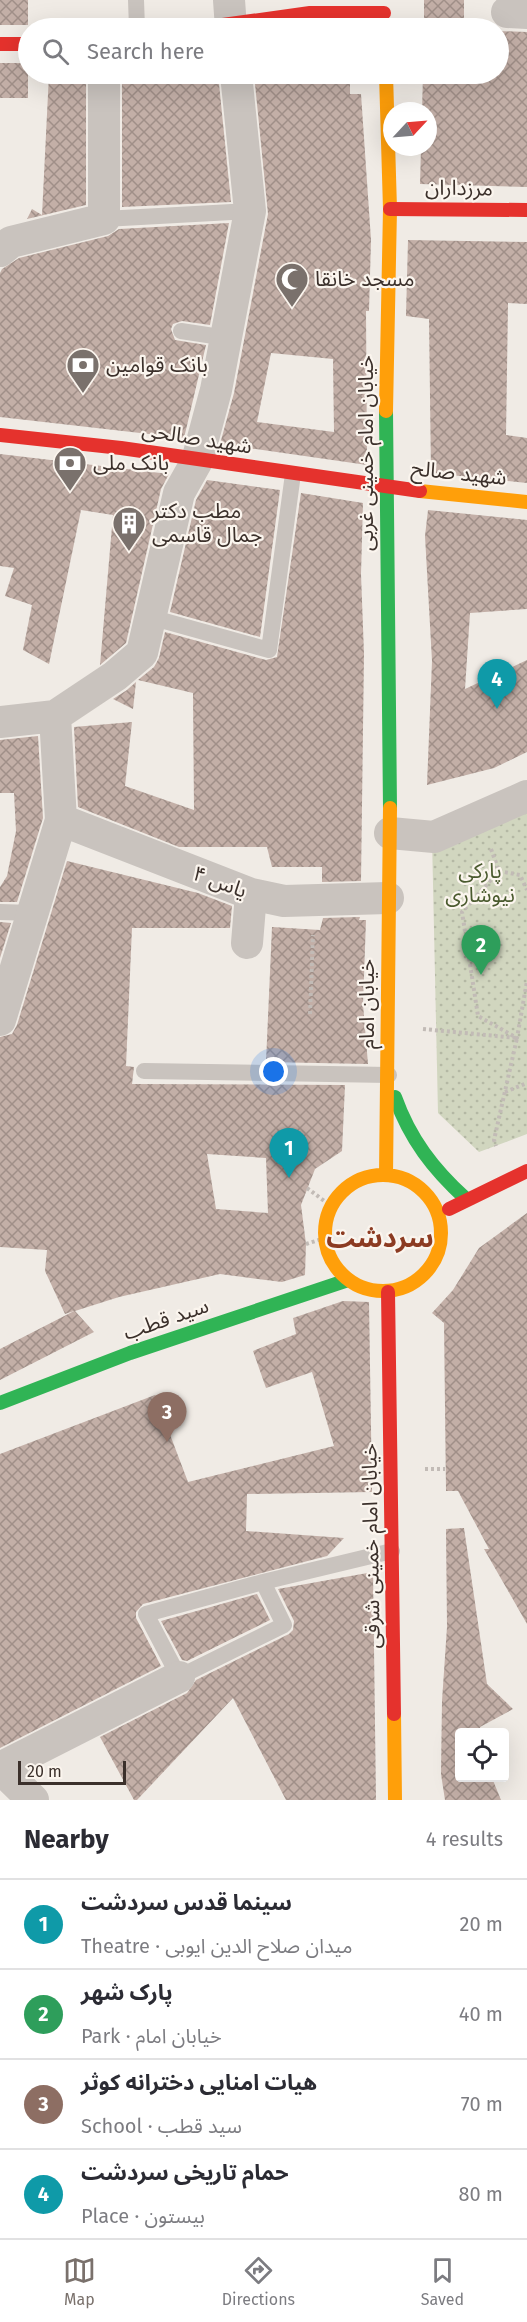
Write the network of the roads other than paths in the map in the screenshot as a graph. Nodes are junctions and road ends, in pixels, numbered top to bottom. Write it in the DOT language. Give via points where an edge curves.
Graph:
graph roads {
  1 [pos="136,0"];
  2 [pos="384,7"];
  3 [pos="137,18"];
  4 [pos="248,18"];
  5 [pos="0,44"];
  6 [pos="18,44"];
  7 [pos="104,84"];
  8 [pos="237,84"];
  9 [pos="386,84"];
  10 [pos="390,209"];
  11 [pos="527,210"];
  12 [pos="250,211"];
  13 [pos="104,219"];
  14 [pos="0,251"];
  15 [pos="229,331"];
  16 [pos="181,332"];
  17 [pos="0,435"];
  18 [pos="197,461"];
  19 [pos="293,474"];
  20 [pos="386,487"];
  21 [pos="527,502"];
  22 [pos="150,617"];
  23 [pos="56,716"];
  24 [pos="0,722"];
  25 [pos="527,796"];
  26 [pos="61,819"];
  27 [pos="390,833"];
  28 [pos="251,894"];
  29 [pos="388,898"];
  30 [pos="0,912"];
  31 [pos="33,913"];
  32 [pos="248,943"];
  33 [pos="0,1020"];
  34 [pos="144,1071"];
  35 [pos="388,1075"];
  36 [pos="527,1172"];
  37 [pos="386,1174"];
  38 [pos="466,1199"];
  39 [pos="439,1214"];
  40 [pos="348,1280"];
  41 [pos="388,1292"];
  42 [pos="0,1403"];
  43 [pos="392,1551"];
  44 [pos="263,1582"];
  45 [pos="179,1677"];
  46 [pos="0,1768"];
  47 [pos="33,1800"];
  48 [pos="395,1800"];
  1 -- 3 [label="lane"];
  2 -- 4 [label="main road"];
  5 -- 6 [label="main road"];
  7 -- 13 [label="street"];
  8 -- 12 [label="street"];
  9 -- 10 [label="main road, خیابان امام خمینی غربی"];
  10 -- 11 [label="main road, مرزداران"];
  10 -- 20 [label="main road, خیابان امام خمینی غربی"];
  12 -- 13 [label="lane"];
  12 -- 15 [label="street"];
  13 -- 14 [label="street" via="11,242"];
  15 -- 16 [label="lane"];
  15 -- 18 [label="street"];
  17 -- 18 [label="main road, شهید صالحی"];
  18 -- 19 [label="main road, شهید صالحی"];
  18 -- 22 [label="street" via="179,493"];
  19 -- 20 [label="main road, شهید صالحی"];
  19 -- 22 [label="lane" via="269,650"];
  20 -- 21 [label="main road, شهید صالح"];
  20 -- 27 [label="main road, خیابان امام خمینی غربی"];
  22 -- 23 [label="street" via="142,653"];
  23 -- 24 [label="street"];
  23 -- 26 [label="street"];
  25 -- 27 [label="street" via="434,837"];
  26 -- 28 [label="street, یاس ۴"];
  26 -- 31 [label="street"];
  27 -- 29 [label="main road, خیابان امام"];
  28 -- 29 [label="street, یاس ۴" via="284,901"];
  28 -- 32 [label="street"];
  29 -- 35 [label="main road, خیابان امام"];
  30 -- 31 [label="lane"];
  31 -- 33 [label="street"];
  34 -- 35 [label="lane"];
  35 -- 37 [label="main road, خیابان امام"];
  35 -- 38 [label="main road" via="405,1129 441,1177"];
  36 -- 38 [label="main road"];
  37 -- 39 [label="main road" via="424,1191"];
  37 -- 40 [label="main road" via="354,1182 341,1192 327,1216 325,1238 329,1254"];
  38 -- 39 [label="main road"];
  39 -- 41 [label="main road" via="440,1250 432,1266 405,1288"];
  40 -- 41 [label="main road" via="374,1291"];
  40 -- 42 [label="main road, سید قطب" via="130,1353"];
  41 -- 43 [label="main road, خیابان امام خمینی شرقی"];
  43 -- 44 [label="lane"];
  43 -- 48 [label="main road, خیابان امام خمینی شرقی"];
  44 -- 45 [label="lane" via="284,1625"];
  44 -- 45 [label="lane" via="146,1614"];
  45 -- 46 [label="street"];
  46 -- 47 [label="street"];
}
